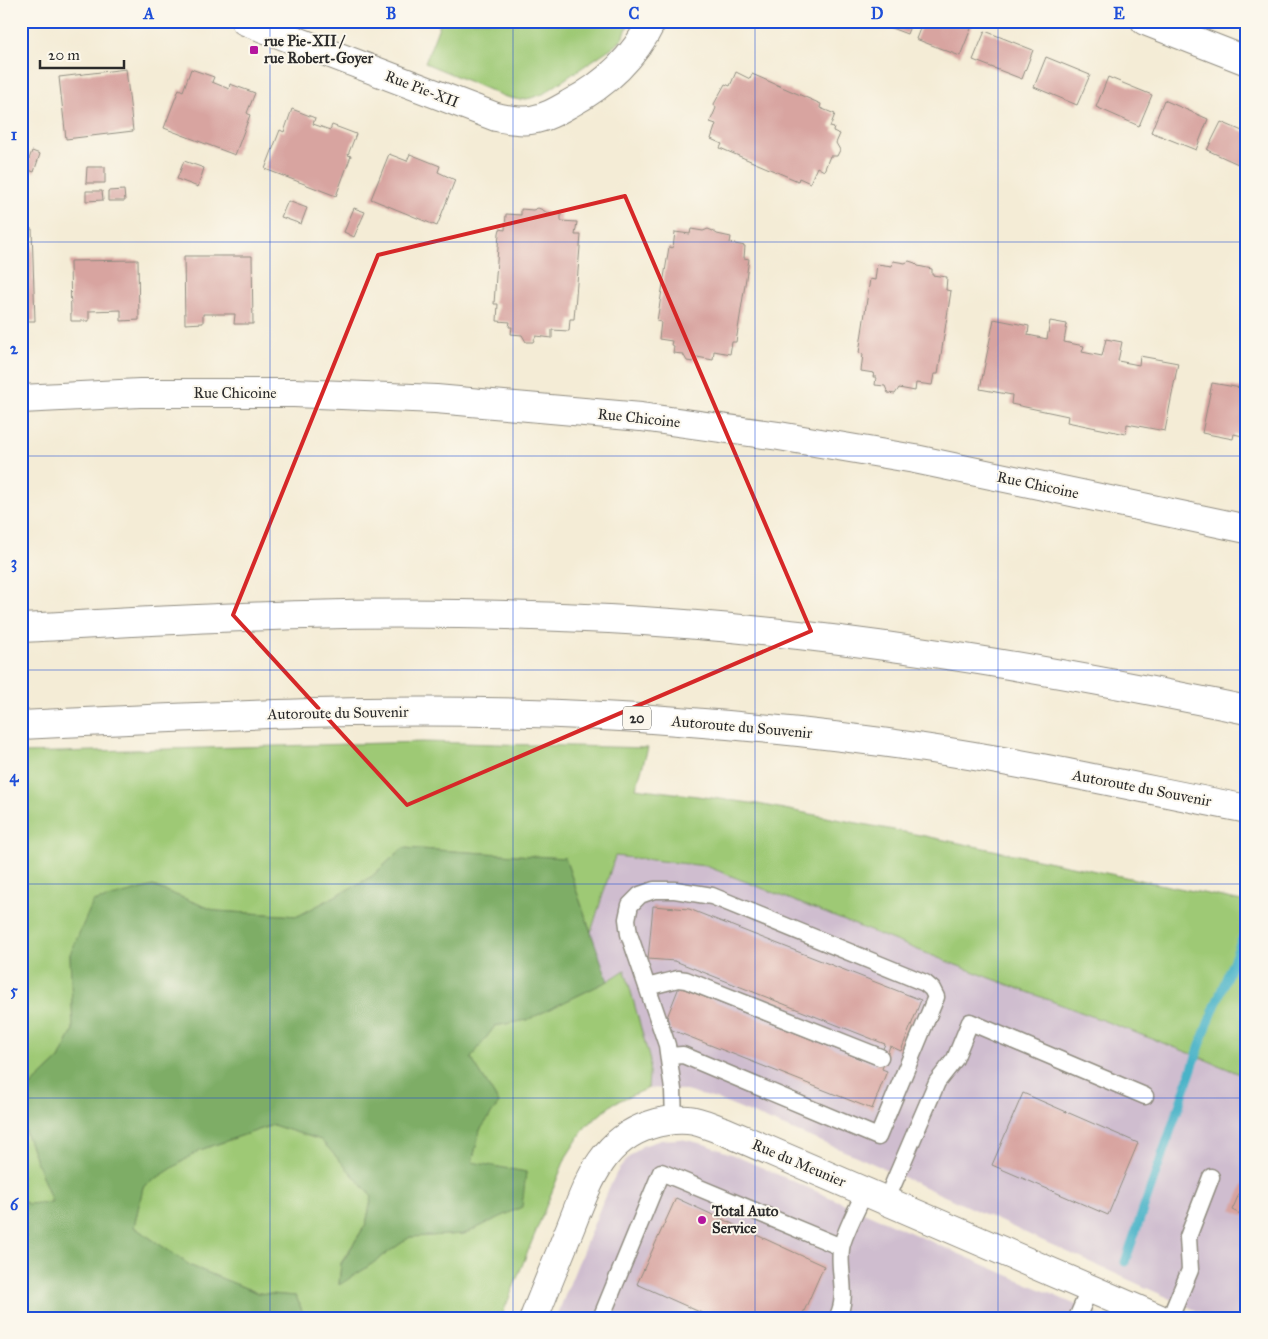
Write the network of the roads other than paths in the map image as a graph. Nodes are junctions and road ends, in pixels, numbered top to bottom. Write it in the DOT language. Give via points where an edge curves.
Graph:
graph roads {
  1 [pos="244,21"];
  2 [pos="652,21"];
  3 [pos="1145,21"];
  4 [pos="301,31"];
  5 [pos="1247,61"];
  6 [pos="21,399"];
  7 [pos="1247,529"];
  8 [pos="21,628"];
  9 [pos="1247,710"];
  10 [pos="21,725"];
  11 [pos="1247,809"];
  12 [pos="647,987"];
  13 [pos="669,1056"];
  14 [pos="907,1068"];
  15 [pos="1145,1096"];
  16 [pos="674,1120"];
  17 [pos="1211,1177"];
  18 [pos="876,1196"];
  19 [pos="841,1246"];
  20 [pos="1090,1288"];
  21 [pos="1141,1314"];
  22 [pos="536,1317"];
  23 [pos="602,1318"];
  24 [pos="837,1318"];
  25 [pos="1077,1318"];
  26 [pos="1170,1318"];
  1 -- 4 [label="main road, Rue Pie-XII"];
  2 -- 4 [label="main road, Rue Pie-XII" via="625,62 596,88 564,107 529,120 496,117"];
  3 -- 5 [label="main road"];
  6 -- 7 [label="main road, Rue Chicoine" via="140,393 304,393 436,399 641,417 915,459"];
  8 -- 9 [label="main road" via="380,614 608,619 683,624 843,641 1014,665"];
  10 -- 11 [label="main road, Autoroute du Souvenir / 20" via="338,712 504,713 675,720 927,749"];
  12 -- 13 [label="lane"];
  12 -- 14 [label="lane" via="686,980"];
  12 -- 14 [label="lane" via="629,934 626,919 630,905 640,895 654,890 712,896 925,983 932,989 936,997"];
  13 -- 14 [label="lane" via="683,1055 878,1137"];
  13 -- 16 [label="lane"];
  15 -- 18 [label="lane" via="970,1022 955,1059 937,1082"];
  16 -- 18 [label="main road, Rue du Meunier" via="696,1122 724,1131"];
  16 -- 22 [label="main road, Rue du Meunier" via="658,1122 630,1133 607,1154 588,1184"];
  17 -- 26 [label="lane" via="1188,1237 1190,1270"];
  18 -- 19 [label="lane"];
  18 -- 20 [label="main road, Rue du Meunier"];
  19 -- 23 [label="lane" via="661,1172"];
  19 -- 24 [label="lane" via="844,1291"];
  20 -- 21 [label="main road, Rue du Meunier"];
  20 -- 25 [label="lane"];
}
